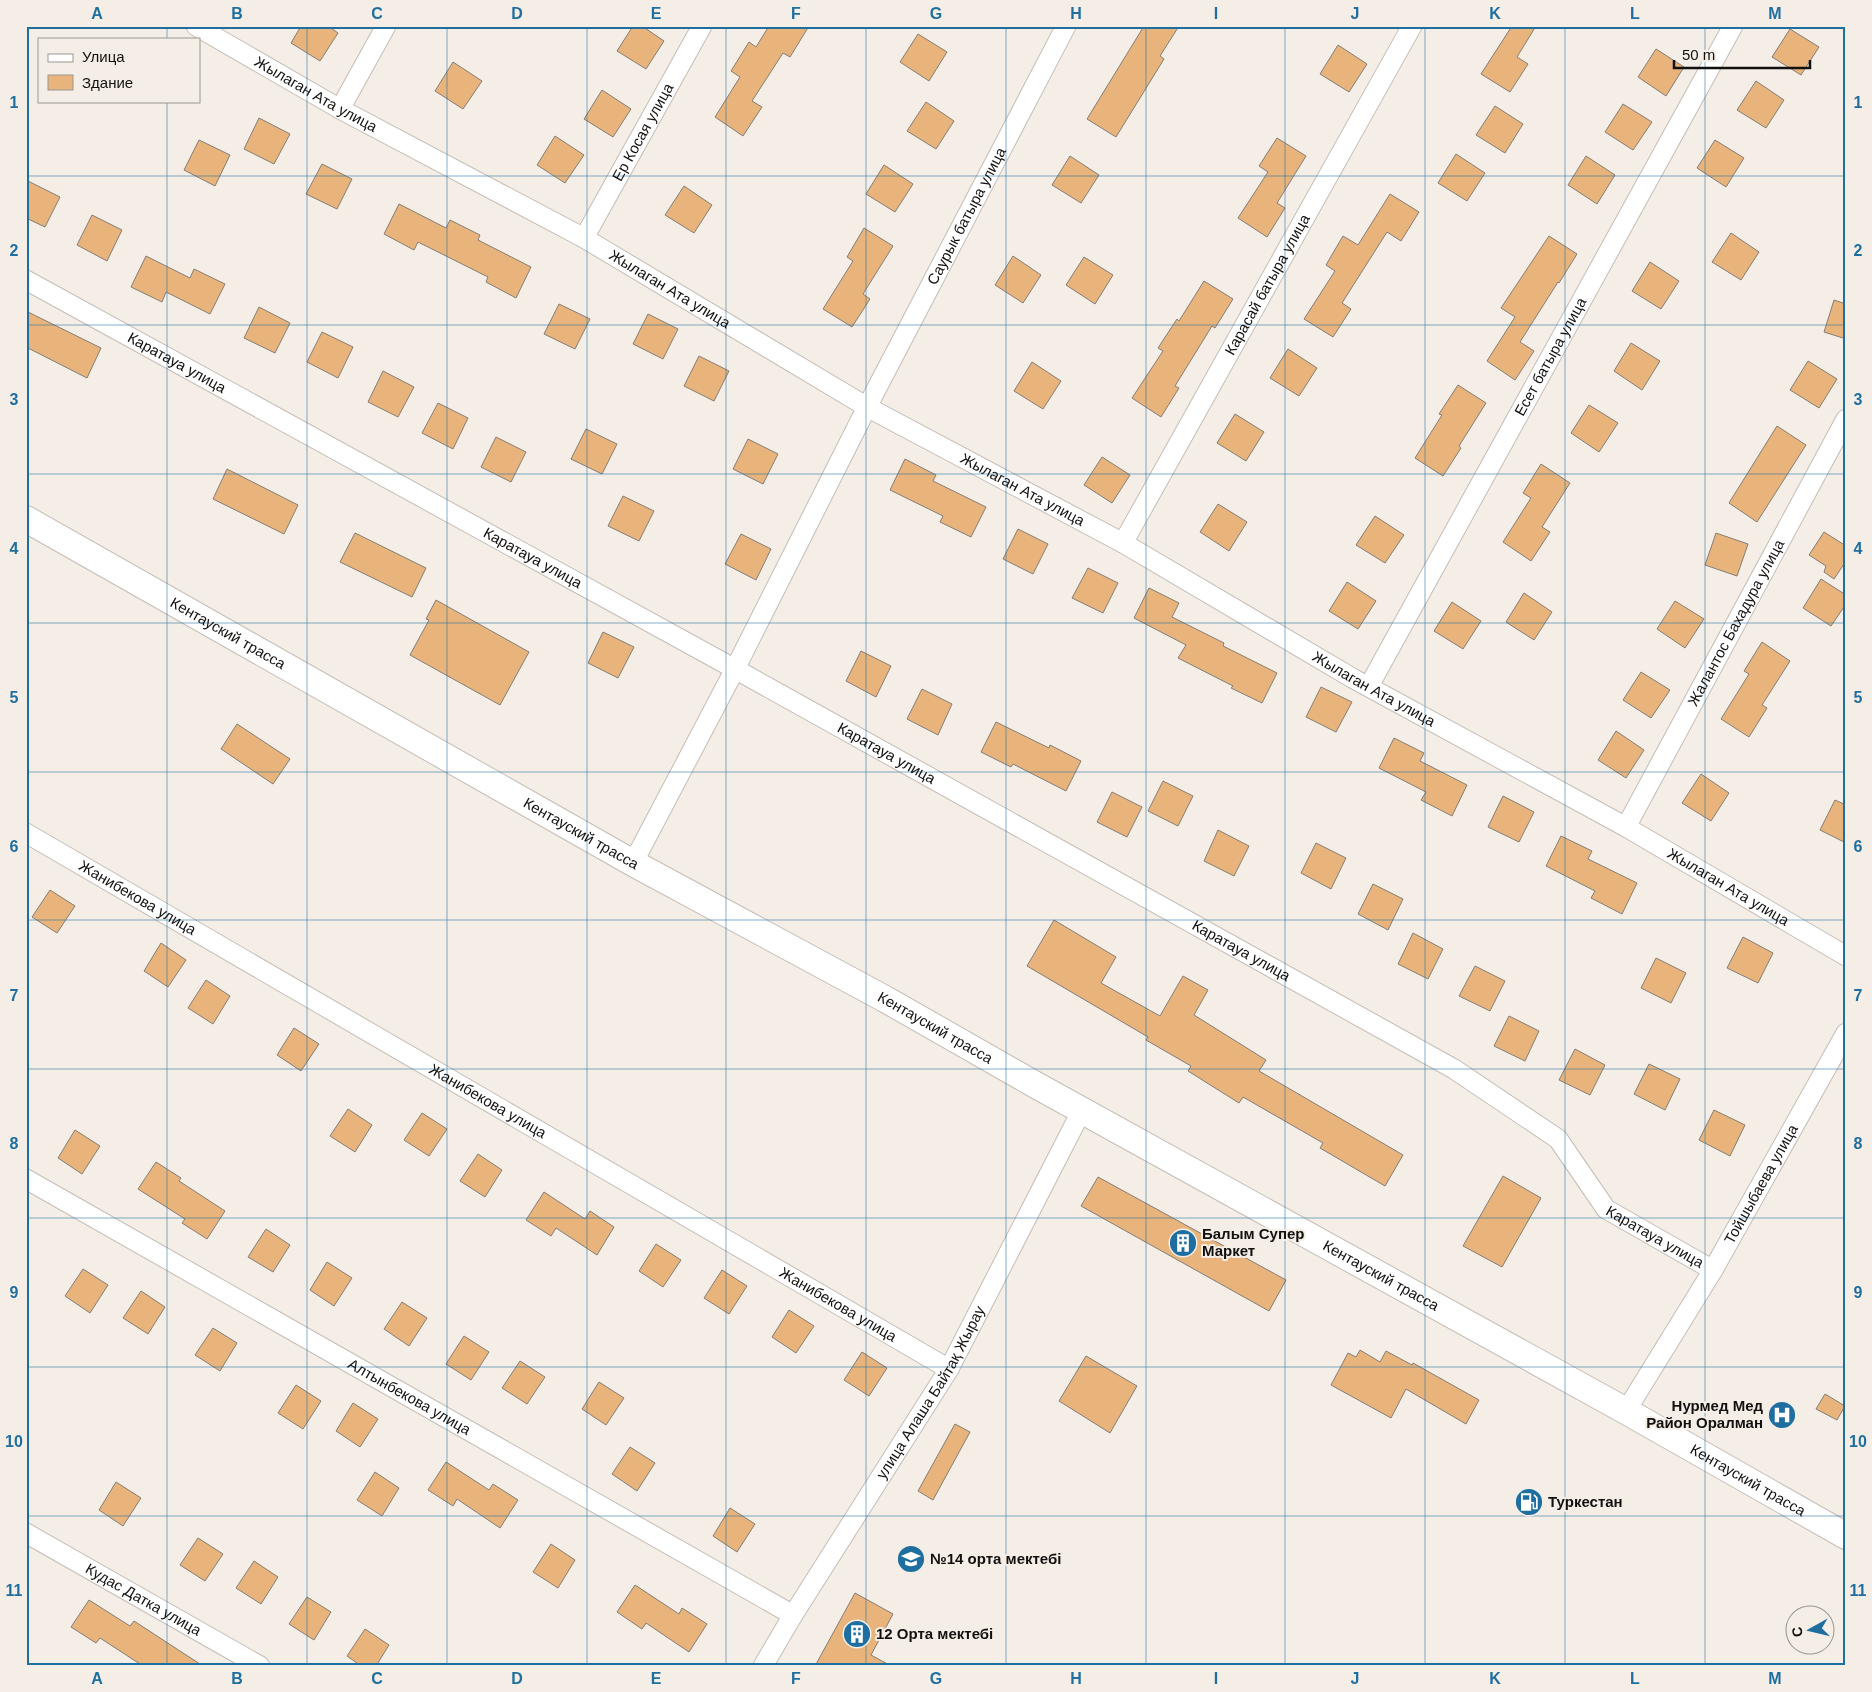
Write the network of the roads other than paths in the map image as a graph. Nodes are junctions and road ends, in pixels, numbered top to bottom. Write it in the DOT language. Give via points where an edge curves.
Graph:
graph roads {
  1 [pos="196,26"];
  2 [pos="386,26"];
  3 [pos="702,26"];
  4 [pos="1066,26"];
  5 [pos="1412,26"];
  6 [pos="1733,26"];
  7 [pos="340,109"];
  8 [pos="584,238"];
  9 [pos="26,280"];
  10 [pos="867,407"];
  11 [pos="1846,419"];
  12 [pos="26,519"];
  13 [pos="1122,543"];
  14 [pos="735,669"];
  15 [pos="1369,686"];
  16 [pos="1626,827"];
  17 [pos="26,833"];
  18 [pos="633,863"];
  19 [pos="1846,956"];
  20 [pos="1846,1033"];
  21 [pos="1082,1110"];
  22 [pos="26,1179"];
  23 [pos="1713,1270"];
  24 [pos="948,1369"];
  25 [pos="1626,1411"];
  26 [pos="26,1533"];
  27 [pos="1846,1536"];
  28 [pos="793,1615"];
  29 [pos="260,1666"];
  30 [pos="763,1666"];
  1 -- 7 [label="street, Жылаган Ата улица"];
  2 -- 7 [label="street"];
  3 -- 8 [label="street, Ер Косая улица"];
  4 -- 10 [label="street, Саурык батыра улица"];
  5 -- 13 [label="street, Карасай батыра улица"];
  6 -- 15 [label="street, Есет батыра улица"];
  7 -- 8 [label="street, Жылаган Ата улица"];
  8 -- 10 [label="street, Жылаган Ата улица"];
  9 -- 14 [label="street, Каратауа улица"];
  10 -- 13 [label="street, Жылаган Ата улица"];
  10 -- 14 [label="street, Саурык батыра улица"];
  11 -- 16 [label="street, Жалантос Бахадура улица"];
  12 -- 18 [label="main road, Кентауский трасса"];
  13 -- 15 [label="street, Жылаган Ата улица"];
  14 -- 18 [label="street, Саурык батыра улица"];
  14 -- 23 [label="street, Каратауа улица" via="1454,1069 1558,1139 1606,1209"];
  15 -- 16 [label="street, Жылаган Ата улица"];
  16 -- 19 [label="street, Жылаган Ата улица"];
  17 -- 24 [label="street, Жанибекова улица"];
  18 -- 21 [label="main road, Кентауский трасса" via="886,999"];
  20 -- 23 [label="street, Тойшыбаева улица"];
  21 -- 24 [label="street, улица Алаша Байтақ Жырау"];
  21 -- 25 [label="main road, Кентауский трасса"];
  22 -- 28 [label="street, Алтынбекова улица"];
  23 -- 25 [label="street, Тойшыбаева улица"];
  24 -- 28 [label="street, улица Алаша Байтақ Жырау"];
  25 -- 27 [label="main road, Кентауский трасса"];
  26 -- 29 [label="street, Кудас Датка улица"];
  28 -- 30 [label="street, улица Алаша Байтақ Жырау"];
}
